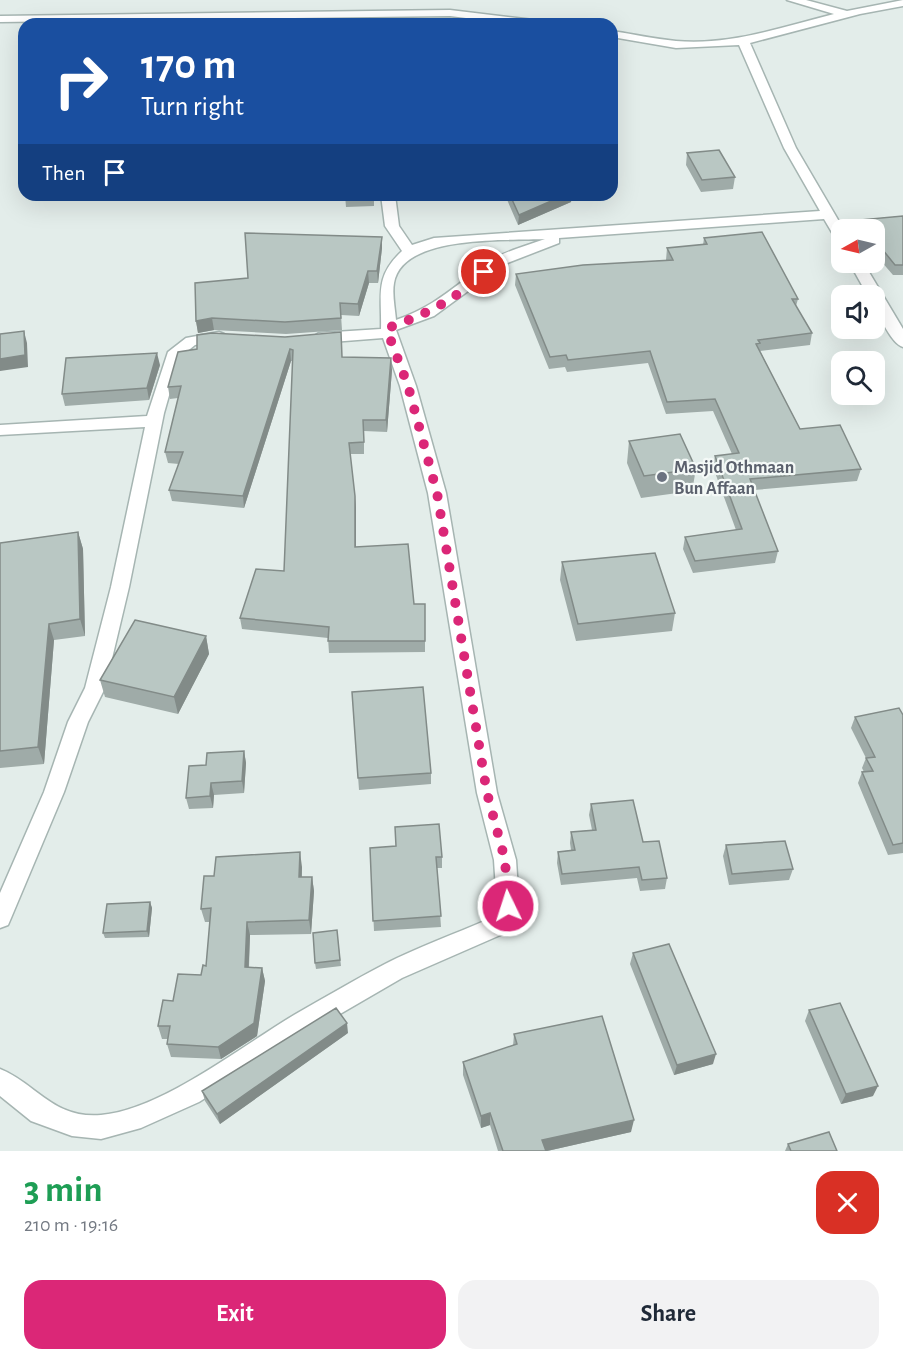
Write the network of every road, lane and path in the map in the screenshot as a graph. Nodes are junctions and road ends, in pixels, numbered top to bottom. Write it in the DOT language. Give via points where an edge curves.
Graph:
graph roads {
  1 [pos="793,0"];
  2 [pos="903,3"];
  3 [pos="847,14"];
  4 [pos="43,18"];
  5 [pos="517,18"];
  6 [pos="0,19"];
  7 [pos="18,19"];
  8 [pos="618,35"];
  9 [pos="743,41"];
  10 [pos="389,201"];
  11 [pos="828,215"];
  12 [pos="831,220"];
  13 [pos="578,232"];
  14 [pos="410,251"];
  15 [pos="862,273"];
  16 [pos="388,330"];
  17 [pos="233,338"];
  18 [pos="298,340"];
  19 [pos="903,342"];
  20 [pos="154,421"];
  21 [pos="0,430"];
  22 [pos="0,918"];
  23 [pos="0,1081"];
  1 -- 3 [label="street"];
  2 -- 3 [label="street"];
  3 -- 9 [label="street"];
  4 -- 5 [label="street" via="475,8"];
  6 -- 7 [label="street"];
  8 -- 9 [label="street" via="675,45"];
  9 -- 11 [label="street" via="790,148"];
  10 -- 14 [label="street" via="391,223 399,242"];
  11 -- 12 [label="street"];
  11 -- 13 [label="street"];
  13 -- 14 [label="street" via="451,240"];
  13 -- 16 [label="street" via="500,261 447,302"];
  14 -- 16 [label="street" via="394,265 387,282"];
  15 -- 19 [label="street"];
  16 -- 18 [label="street"];
  16 -- 23 [label="street" via="408,386 437,493 487,793 505,860 508,906 497,926 394,970 190,1094 141,1116 101,1127 72,1124 40,1112"];
  17 -- 20 [label="street" via="191,340 173,355"];
  20 -- 21 [label="street"];
  20 -- 22 [label="street" via="95,688"];
}
